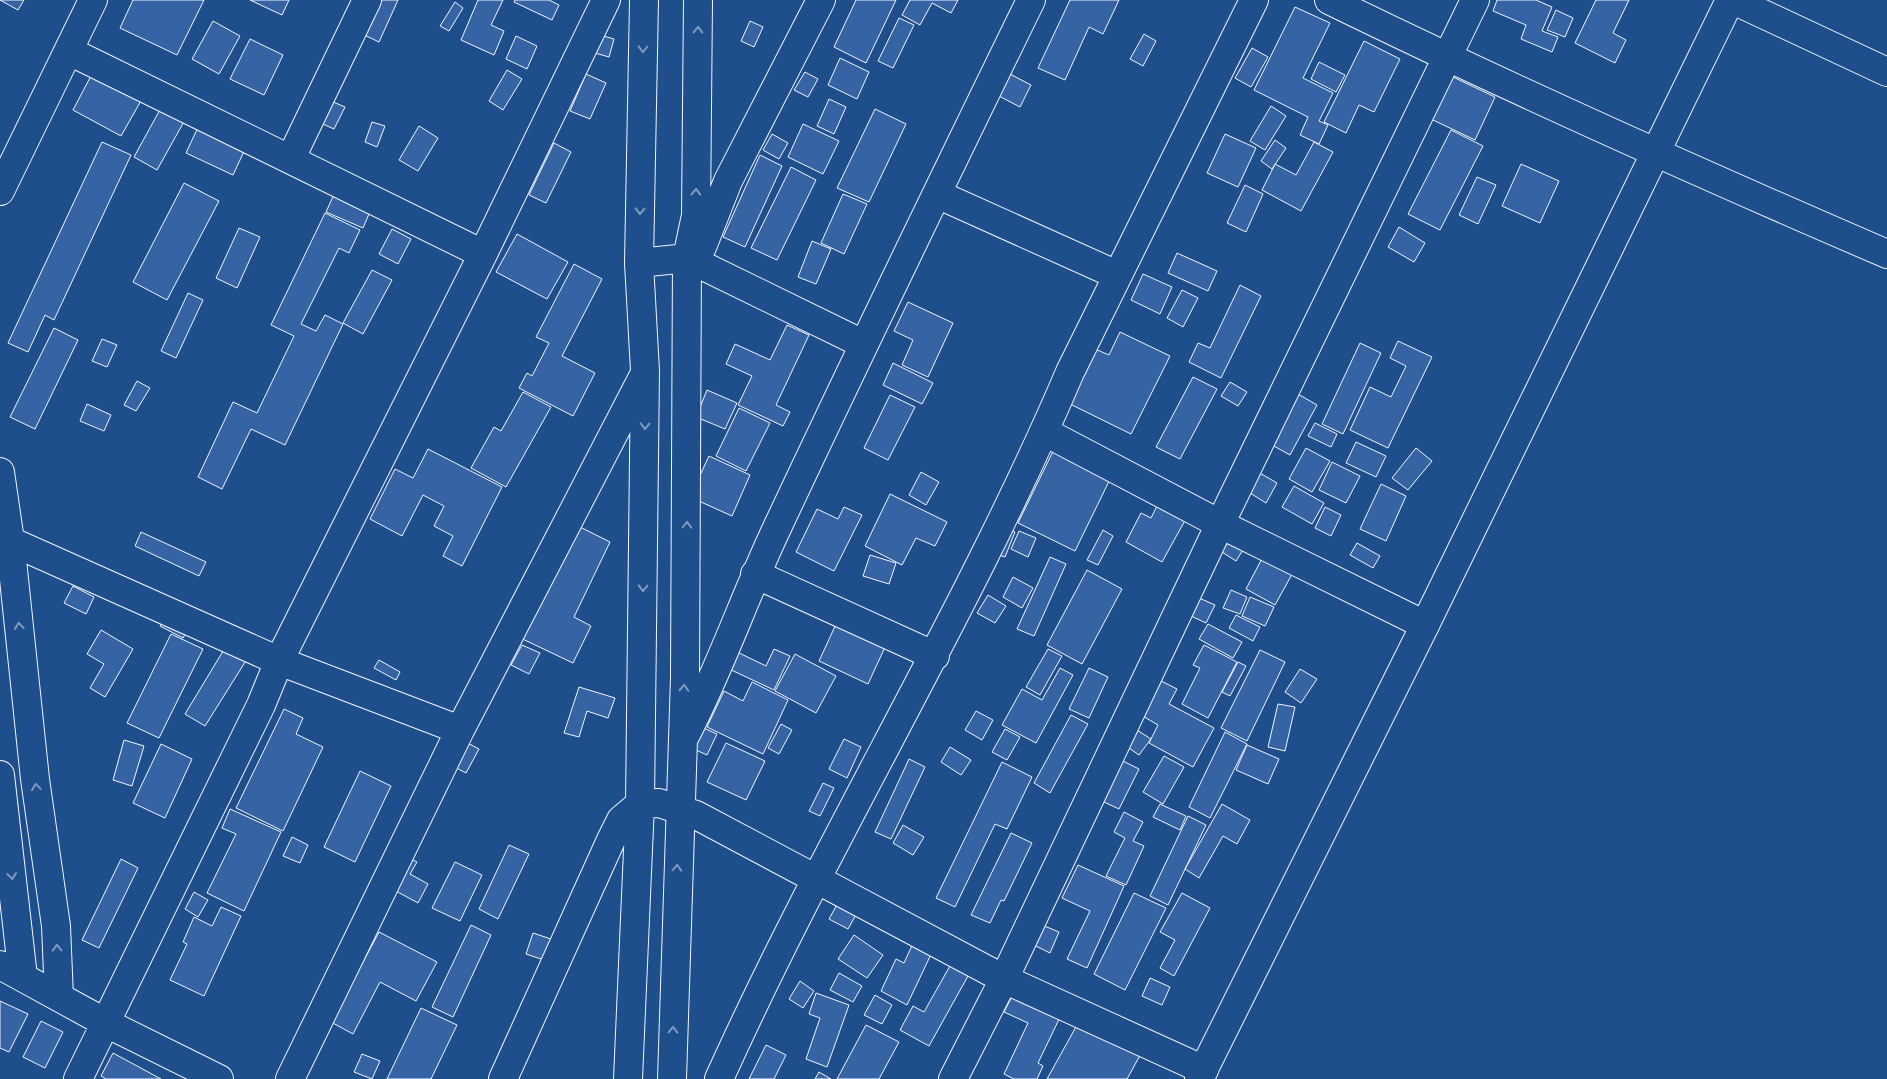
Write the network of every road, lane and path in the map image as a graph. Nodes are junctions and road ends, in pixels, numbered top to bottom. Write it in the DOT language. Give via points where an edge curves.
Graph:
graph roads {
  1 [pos="93,0"];
  2 [pos="367,0"];
  3 [pos="606,0"];
  4 [pos="644,0"];
  5 [pos="698,0"];
  6 [pos="821,0"];
  7 [pos="1032,0"];
  8 [pos="1254,0"];
  9 [pos="1329,0"];
  10 [pos="1475,0"];
  11 [pos="1732,0"];
  12 [pos="69,50"];
  13 [pos="1447,58"];
  14 [pos="1887,72"];
  15 [pos="1655,154"];
  16 [pos="291,158"];
  17 [pos="0,191"];
  18 [pos="937,194"];
  19 [pos="483,254"];
  20 [pos="1887,254"];
  21 [pos="692,260"];
  22 [pos="639,263"];
  23 [pos="1117,275"];
  24 [pos="864,344"];
  25 [pos="646,371"];
  26 [pos="1044,432"];
  27 [pos="0,472"];
  28 [pos="1220,524"];
  29 [pos="10,541"];
  30 [pos="755,574"];
  31 [pos="1425,625"];
  32 [pos="935,656"];
  33 [pos="279,661"];
  34 [pos="460,730"];
  35 [pos="682,744"];
  36 [pos="0,775"];
  37 [pos="640,804"];
  38 [pos="679,808"];
  39 [pos="818,879"];
  40 [pos="12,971"];
  41 [pos="1004,979"];
  42 [pos="59,997"];
  43 [pos="106,1022"];
  44 [pos="1201,1074"];
  45 [pos="78,1079"];
  46 [pos="219,1079"];
  47 [pos="290,1079"];
  48 [pos="503,1079"];
  49 [pos="628,1079"];
  50 [pos="672,1079"];
  51 [pos="719,1079"];
  52 [pos="953,1079"];
  1 -- 12 [label="street"];
  2 -- 16 [label="street"];
  3 -- 19 [label="street"];
  4 -- 22 [label="street, one-way"];
  21 -- 5 [label="street, one-way" via="696,215"];
  6 -- 21 [label="street"];
  7 -- 18 [label="street"];
  8 -- 23 [label="street"];
  9 -- 13 [label="street"];
  10 -- 13 [label="street"];
  11 -- 14 [label="street"];
  11 -- 15 [label="street"];
  12 -- 16 [label="street"];
  12 -- 17 [label="street"];
  13 -- 15 [label="street"];
  13 -- 28 [label="street"];
  15 -- 20 [label="street"];
  15 -- 31 [label="street"];
  16 -- 19 [label="street"];
  18 -- 23 [label="street"];
  18 -- 24 [label="street"];
  19 -- 33 [label="street"];
  21 -- 22 [label="street"];
  21 -- 24 [label="street"];
  35 -- 21 [label="street, one-way"];
  22 -- 25 [label="street"];
  23 -- 26 [label="street"];
  24 -- 30 [label="street"];
  25 -- 34 [label="street"];
  25 -- 37 [label="street, one-way"];
  26 -- 28 [label="street"];
  26 -- 32 [label="street"];
  27 -- 29 [label="street"];
  28 -- 31 [label="street"];
  28 -- 41 [label="street"];
  29 -- 33 [label="street"];
  42 -- 29 [label="street, one-way" via="56,926 35,779"];
  30 -- 32 [label="street"];
  30 -- 35 [label="street" via="702,705"];
  31 -- 44 [label="street"];
  32 -- 39 [label="street"];
  33 -- 34 [label="street"];
  33 -- 43 [label="street" via="261,705"];
  34 -- 47 [label="street"];
  35 -- 38 [label="street"];
  36 -- 40 [label="street, one-way"];
  37 -- 38 [label="street" via="660,803"];
  37 -- 48 [label="street" via="621,820 611,840"];
  37 -- 49 [label="street"];
  38 -- 39 [label="street"];
  50 -- 38 [label="street, one-way"];
  39 -- 41 [label="street"];
  39 -- 51 [label="street"];
  40 -- 42 [label="street"];
  41 -- 44 [label="street"];
  41 -- 52 [label="street"];
  42 -- 43 [label="street"];
  43 -- 45 [label="street"];
  43 -- 46 [label="street"];
}
